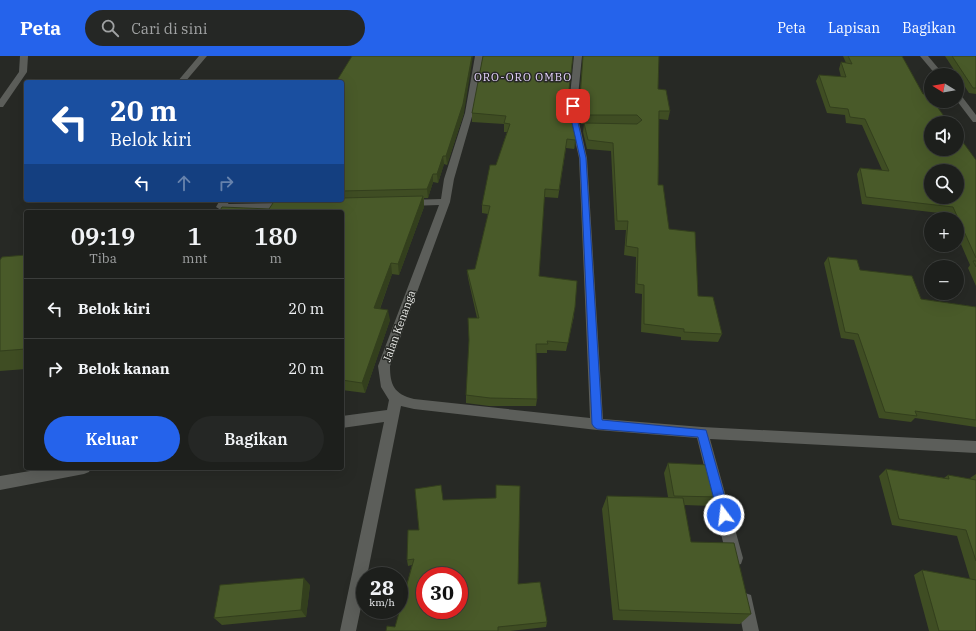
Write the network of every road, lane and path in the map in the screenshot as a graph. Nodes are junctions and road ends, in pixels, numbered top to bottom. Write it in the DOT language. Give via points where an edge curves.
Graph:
graph roads {
  1 [pos="24,56"];
  2 [pos="203,56"];
  3 [pos="479,56"];
  4 [pos="578,56"];
  5 [pos="924,56"];
  6 [pos="934,68"];
  7 [pos="183,80"];
  8 [pos="0,93"];
  9 [pos="9,93"];
  10 [pos="0,105"];
  11 [pos="964,105"];
  12 [pos="976,120"];
  13 [pos="445,202"];
  14 [pos="399,203"];
  15 [pos="298,205"];
  16 [pos="221,206"];
  17 [pos="396,398"];
  18 [pos="392,415"];
  19 [pos="344,422"];
  20 [pos="597,424"];
  21 [pos="702,433"];
  22 [pos="976,447"];
  23 [pos="73,470"];
  24 [pos="0,483"];
  25 [pos="738,572"];
  26 [pos="742,587"];
  27 [pos="348,631"];
  28 [pos="752,631"];
  1 -- 9 [label="street" via="23,72"];
  2 -- 7 [label="street"];
  3 -- 13 [label="street, Jalan Kenanga" via="469,113 449,179"];
  4 -- 20 [label="street" via="573,106 580,127 583,158"];
  5 -- 6 [label="street"];
  8 -- 9 [label="street"];
  9 -- 10 [label="street"];
  11 -- 12 [label="street"];
  13 -- 14 [label="street"];
  13 -- 17 [label="street, Jalan Kenanga" via="384,366 385,384"];
  15 -- 16 [label="street"];
  17 -- 18 [label="street"];
  17 -- 20 [label="street" via="414,404"];
  18 -- 19 [label="street"];
  18 -- 27 [label="street"];
  20 -- 21 [label="street"];
  21 -- 22 [label="street"];
  21 -- 25 [label="street"];
  23 -- 24 [label="street"];
  26 -- 28 [label="street"];
}
